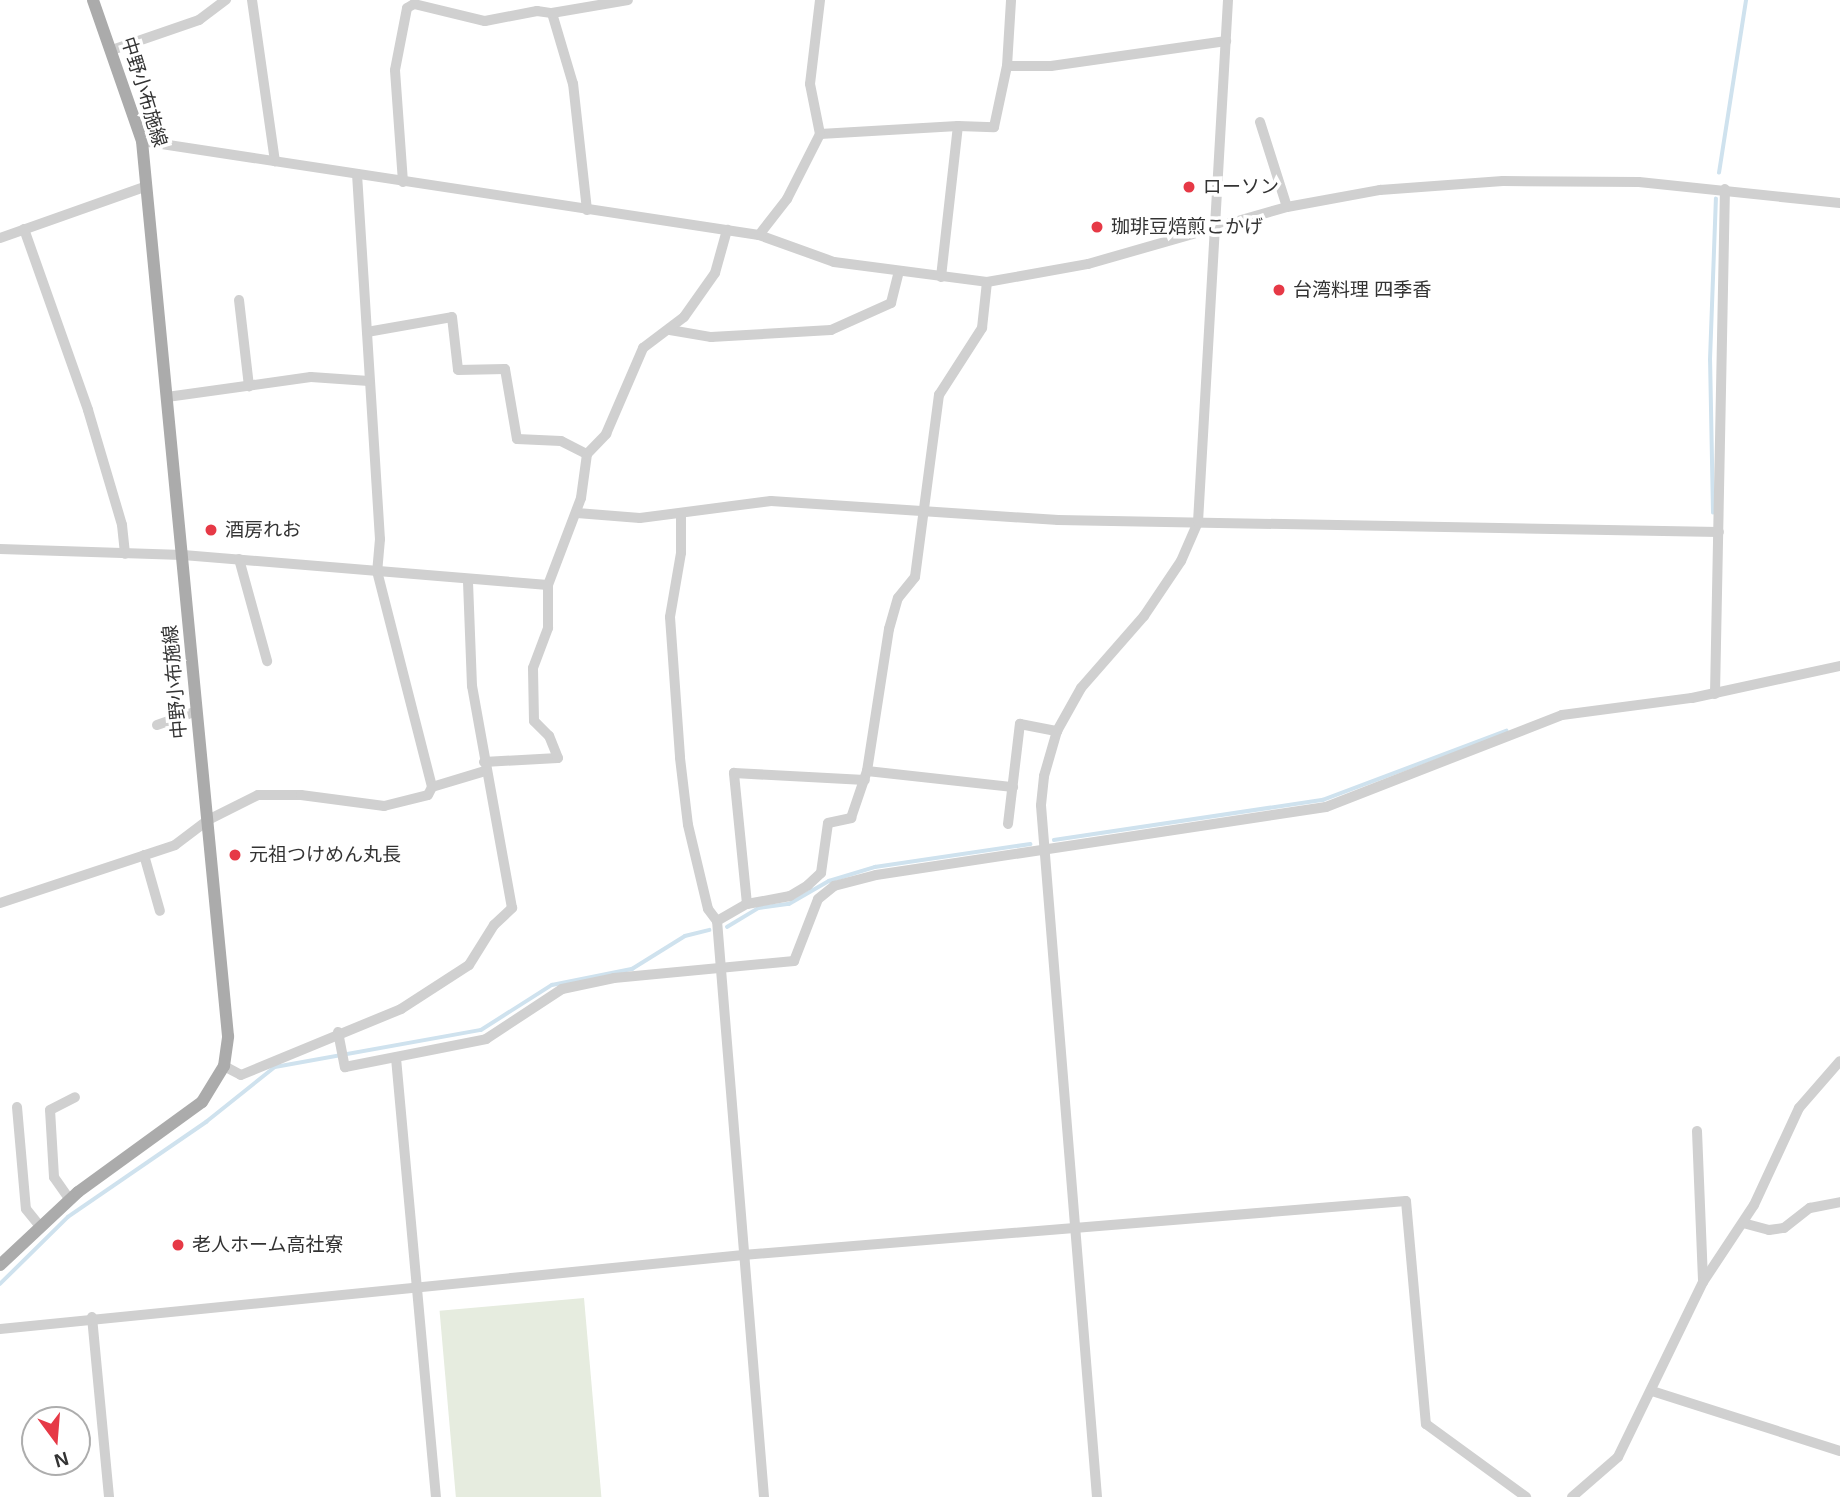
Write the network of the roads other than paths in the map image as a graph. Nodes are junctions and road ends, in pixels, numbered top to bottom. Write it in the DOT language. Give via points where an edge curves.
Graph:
graph roads {
  1 [pos="93,0"];
  2 [pos="226,0"];
  3 [pos="252,0"];
  4 [pos="628,0"];
  5 [pos="820,0"];
  6 [pos="1011,0"];
  7 [pos="1227,0"];
  8 [pos="552,13"];
  9 [pos="1226,41"];
  10 [pos="112,50"];
  11 [pos="1007,66"];
  12 [pos="1260,122"];
  13 [pos="958,127"];
  14 [pos="820,134"];
  15 [pos="142,141"];
  16 [pos="275,162"];
  17 [pos="357,174"];
  18 [pos="403,182"];
  19 [pos="147,186"];
  20 [pos="1725,189"];
  21 [pos="1840,203"];
  22 [pos="1287,207"];
  23 [pos="587,210"];
  24 [pos="24,229"];
  25 [pos="1217,229"];
  26 [pos="727,230"];
  27 [pos="759,235"];
  28 [pos="0,238"];
  29 [pos="898,272"];
  30 [pos="941,277"];
  31 [pos="987,282"];
  32 [pos="239,300"];
  33 [pos="670,330"];
  34 [pos="368,332"];
  35 [pos="369,381"];
  36 [pos="249,386"];
  37 [pos="167,397"];
  38 [pos="587,454"];
  39 [pos="922,511"];
  40 [pos="577,513"];
  41 [pos="681,513"];
  42 [pos="1198,522"];
  43 [pos="1719,532"];
  44 [pos="0,549"];
  45 [pos="125,554"];
  46 [pos="183,555"];
  47 [pos="239,559"];
  48 [pos="377,571"];
  49 [pos="468,580"];
  50 [pos="548,586"];
  51 [pos="267,661"];
  52 [pos="1840,666"];
  53 [pos="1715,694"];
  54 [pos="197,711"];
  55 [pos="157,724"];
  56 [pos="1058,731"];
  57 [pos="485,766"];
  58 [pos="866,776"];
  59 [pos="432,787"];
  60 [pos="1013,787"];
  61 [pos="208,820"];
  62 [pos="1008,824"];
  63 [pos="1041,851"];
  64 [pos="144,855"];
  65 [pos="0,903"];
  66 [pos="747,904"];
  67 [pos="160,911"];
  68 [pos="718,921"];
  69 [pos="721,968"];
  70 [pos="338,1032"];
  71 [pos="396,1058"];
  72 [pos="1840,1061"];
  73 [pos="224,1066"];
  74 [pos="75,1097"];
  75 [pos="17,1107"];
  76 [pos="1697,1131"];
  77 [pos="69,1199"];
  78 [pos="1840,1202"];
  79 [pos="1743,1223"];
  80 [pos="40,1226"];
  81 [pos="1073,1227"];
  82 [pos="743,1255"];
  83 [pos="0,1265"];
  84 [pos="1703,1282"];
  85 [pos="416,1287"];
  86 [pos="92,1317"];
  87 [pos="0,1329"];
  88 [pos="1652,1391"];
  89 [pos="1840,1451"];
  90 [pos="109,1497"];
  91 [pos="436,1497"];
  92 [pos="764,1497"];
  93 [pos="1097,1497"];
  94 [pos="1526,1497"];
  95 [pos="1572,1497"];
  1 -- 10 [label="main road, 中野小布施線"];
  2 -- 10 [label="street" via="199,20"];
  3 -- 16 [label="street"];
  4 -- 8 [label="street"];
  5 -- 14 [label="street" via="810,84"];
  6 -- 11 [label="street"];
  7 -- 9 [label="street"];
  8 -- 18 [label="street" via="537,11 485,20 414,4 407,8 395,70"];
  8 -- 23 [label="street" via="573,84"];
  9 -- 11 [label="street" via="1051,66"];
  9 -- 25 [label="street"];
  10 -- 15 [label="main road, 中野小布施線"];
  11 -- 13 [label="street" via="994,127"];
  12 -- 22 [label="street"];
  13 -- 14 [label="street"];
  13 -- 30 [label="street"];
  14 -- 27 [label="street" via="788,199"];
  15 -- 16 [label="street"];
  15 -- 19 [label="main road, 中野小布施線"];
  16 -- 17 [label="street"];
  17 -- 18 [label="street"];
  17 -- 34 [label="street"];
  18 -- 23 [label="street"];
  19 -- 24 [label="street"];
  19 -- 37 [label="main road, 中野小布施線"];
  20 -- 21 [label="street"];
  20 -- 22 [label="street" via="1639,182 1503,181 1380,190"];
  20 -- 43 [label="street"];
  22 -- 25 [label="street"];
  23 -- 26 [label="street"];
  24 -- 28 [label="street"];
  24 -- 45 [label="street" via="88,410 122,524"];
  25 -- 31 [label="street" via="1088,264"];
  25 -- 42 [label="street"];
  26 -- 27 [label="street"];
  26 -- 33 [label="street" via="715,272"];
  27 -- 29 [label="street" via="834,261"];
  29 -- 30 [label="street"];
  29 -- 33 [label="street" via="891,303 831,330 711,337"];
  30 -- 31 [label="street"];
  31 -- 39 [label="street" via="982,328 939,395"];
  32 -- 36 [label="street"];
  33 -- 38 [label="street" via="643,348 606,434"];
  34 -- 35 [label="street"];
  34 -- 38 [label="street" via="452,317 458,370 505,369 517,439 561,442"];
  35 -- 36 [label="street" via="311,377"];
  35 -- 48 [label="street" via="380,539"];
  36 -- 37 [label="street"];
  37 -- 46 [label="main road, 中野小布施線"];
  38 -- 40 [label="street"];
  39 -- 41 [label="street" via="771,501"];
  39 -- 42 [label="street"];
  39 -- 58 [label="street" via="915,577 898,598 889,629"];
  40 -- 41 [label="street" via="640,518"];
  40 -- 50 [label="street"];
  41 -- 68 [label="street" via="681,553 670,618 680,758 688,825 708,909"];
  42 -- 43 [label="street"];
  42 -- 56 [label="street" via="1181,561 1144,616 1081,688"];
  43 -- 53 [label="street"];
  44 -- 45 [label="street"];
  45 -- 46 [label="street"];
  46 -- 47 [label="street"];
  46 -- 54 [label="main road, 中野小布施線"];
  47 -- 48 [label="street"];
  47 -- 51 [label="street"];
  48 -- 49 [label="street"];
  48 -- 59 [label="street"];
  49 -- 50 [label="street"];
  49 -- 57 [label="street" via="472,686"];
  50 -- 57 [label="street" via="548,628 533,668 534,721 549,736 558,758"];
  52 -- 53 [label="street"];
  53 -- 63 [label="street" via="1562,715 1326,807"];
  54 -- 55 [label="street"];
  54 -- 61 [label="main road, 中野小布施線"];
  56 -- 60 [label="street" via="1020,724"];
  56 -- 63 [label="street" via="1044,776"];
  57 -- 59 [label="street"];
  57 -- 70 [label="street" via="512,908 494,925 469,965 401,1009"];
  58 -- 60 [label="street"];
  58 -- 66 [label="street" via="851,818 828,822 821,873 790,896"];
  58 -- 66 [label="street" via="734,774"];
  59 -- 61 [label="street" via="428,795 384,806 301,795 258,795"];
  60 -- 62 [label="street"];
  61 -- 64 [label="street" via="175,845"];
  61 -- 73 [label="main road, 中野小布施線" via="228,1036"];
  63 -- 69 [label="street" via="876,875 834,886 818,899 794,961"];
  63 -- 81 [label="street"];
  64 -- 65 [label="street"];
  64 -- 67 [label="street"];
  66 -- 68 [label="street"];
  68 -- 69 [label="street"];
  69 -- 71 [label="street" via="614,978 562,989 486,1039"];
  69 -- 82 [label="street"];
  70 -- 71 [label="street" via="345,1067"];
  70 -- 73 [label="street" via="241,1075"];
  71 -- 85 [label="street"];
  72 -- 79 [label="street" via="1799,1108"];
  73 -- 77 [label="main road, 中野小布施線" via="215,1087 177,1125"];
  74 -- 77 [label="street" via="50,1110 54,1177"];
  75 -- 80 [label="street" via="26,1209"];
  76 -- 84 [label="street"];
  77 -- 80 [label="main road, 中野小布施線"];
  78 -- 79 [label="street" via="1810,1208 1784,1228 1769,1230"];
  79 -- 84 [label="street"];
  80 -- 83 [label="main road, 中野小布施線"];
  81 -- 82 [label="street"];
  81 -- 93 [label="street"];
  81 -- 94 [label="street" via="1406,1201 1426,1424"];
  82 -- 85 [label="street"];
  82 -- 92 [label="street"];
  84 -- 88 [label="street"];
  85 -- 86 [label="street"];
  85 -- 91 [label="street"];
  86 -- 87 [label="street"];
  86 -- 90 [label="street"];
  88 -- 89 [label="street"];
  88 -- 95 [label="street" via="1618,1457"];
}
